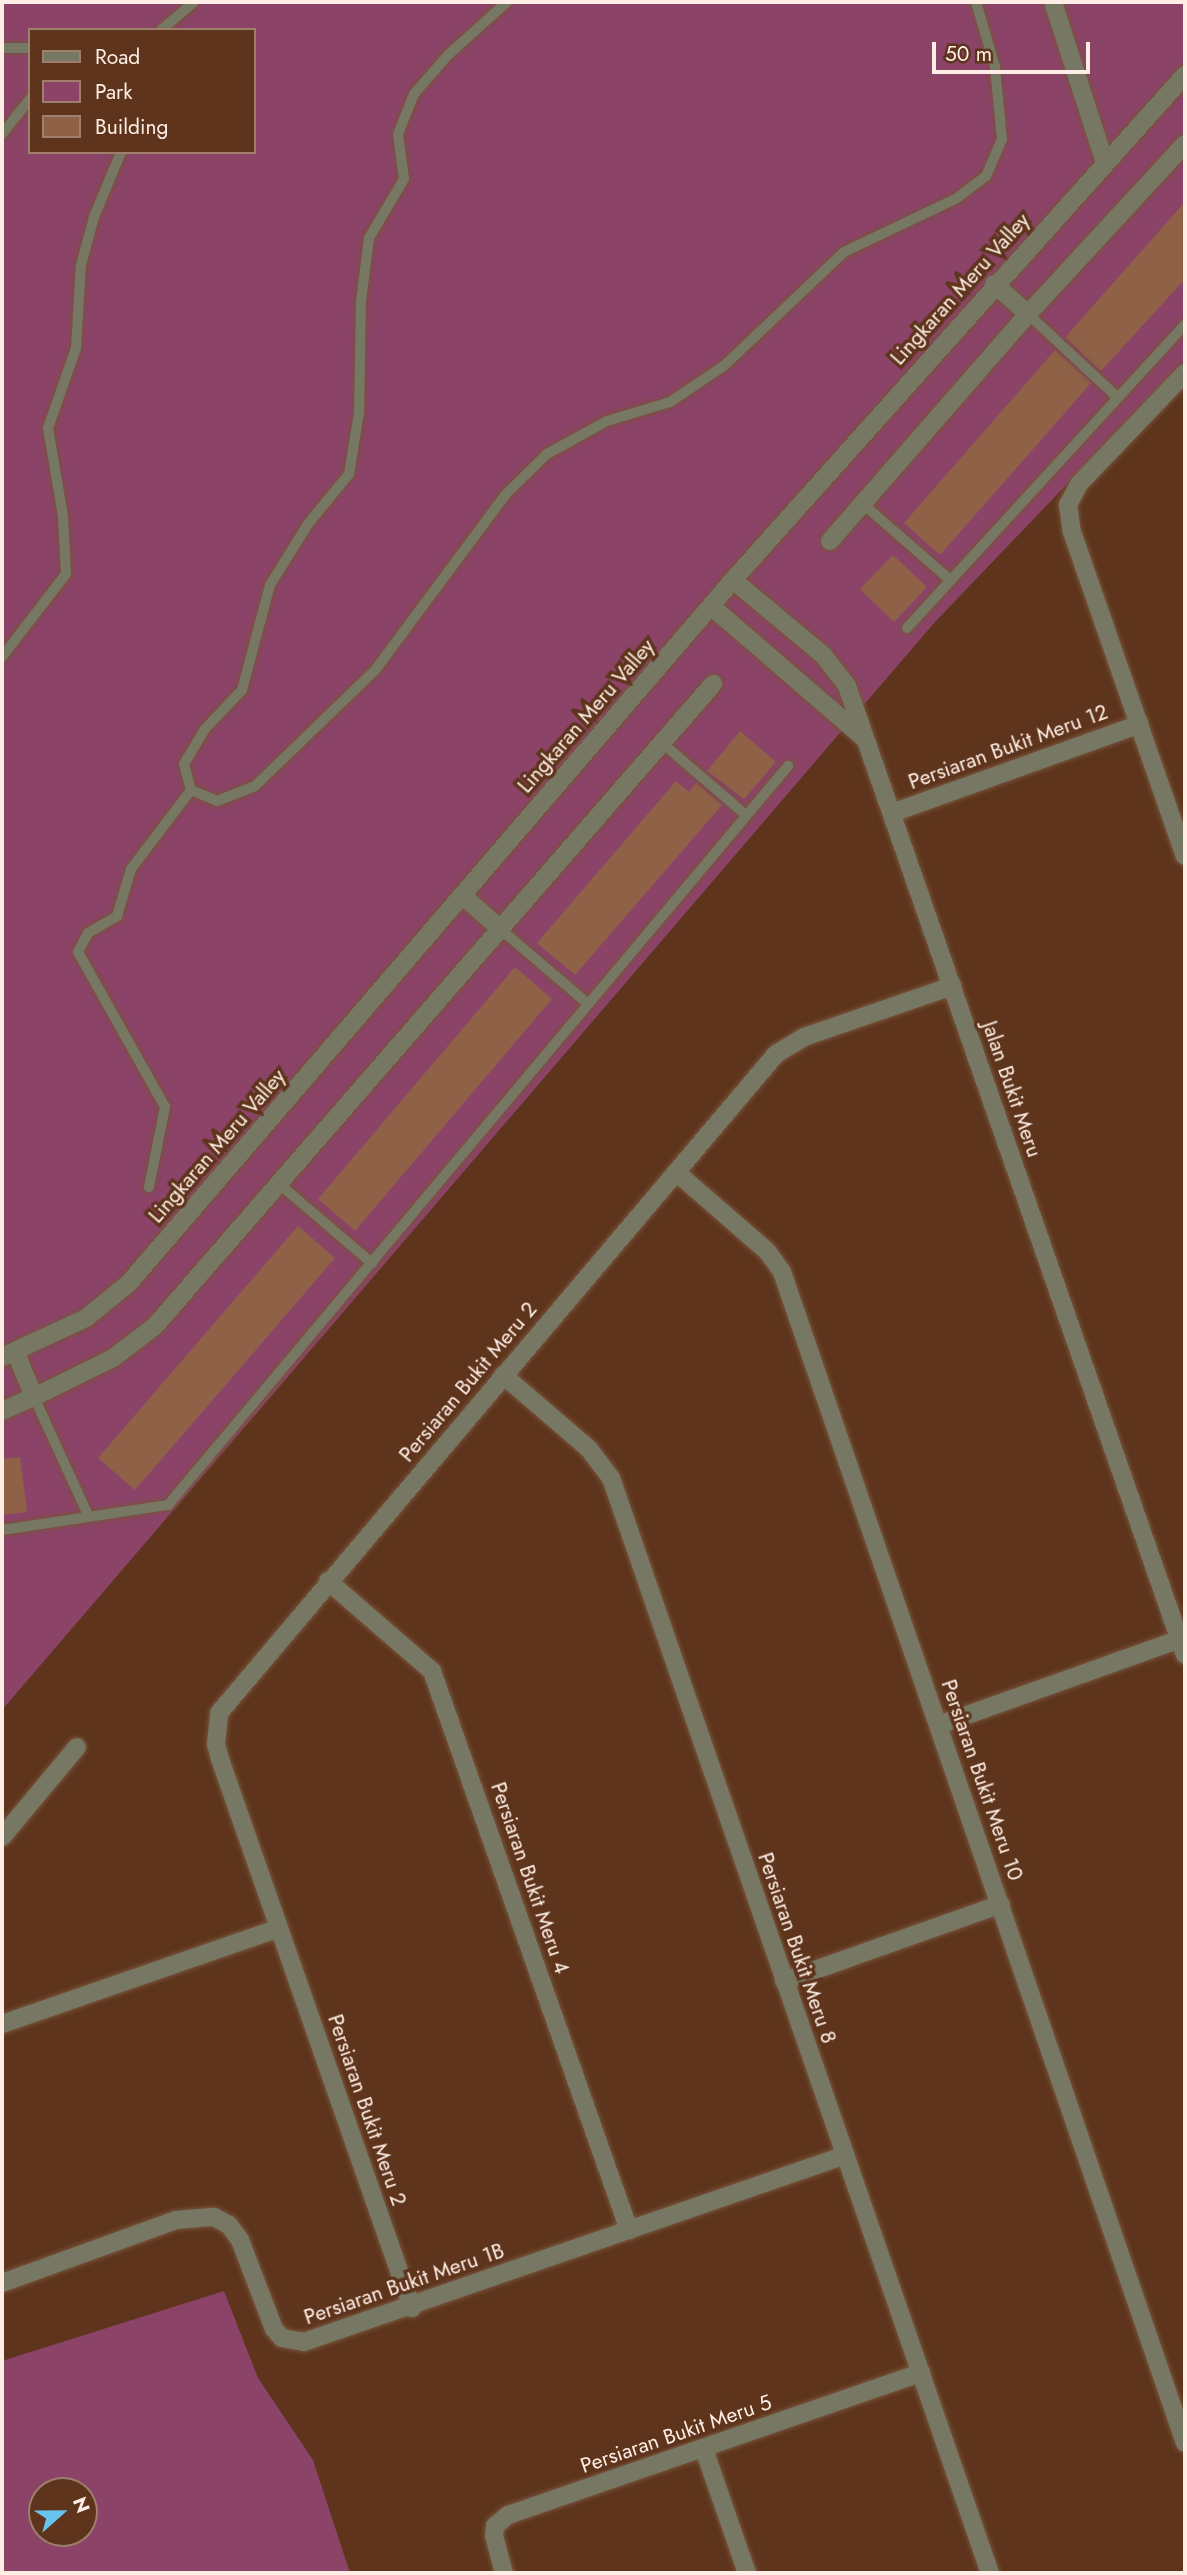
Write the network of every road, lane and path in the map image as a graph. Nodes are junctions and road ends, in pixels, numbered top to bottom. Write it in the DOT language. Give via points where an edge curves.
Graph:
graph roads {
  1 [pos="194,2"];
  2 [pos="507,2"];
  3 [pos="976,2"];
  4 [pos="1053,2"];
  5 [pos="163,28"];
  6 [pos="2,48"];
  7 [pos="28,48"];
  8 [pos="1185,75"];
  9 [pos="28,102"];
  10 [pos="2,134"];
  11 [pos="1185,144"];
  12 [pos="120,154"];
  13 [pos="1105,163"];
  14 [pos="994,284"];
  15 [pos="1028,314"];
  16 [pos="1185,325"];
  17 [pos="1184,379"];
  18 [pos="1116,396"];
  19 [pos="863,504"];
  20 [pos="830,541"];
  21 [pos="733,580"];
  22 [pos="950,580"];
  23 [pos="711,606"];
  24 [pos="907,628"];
  25 [pos="2,657"];
  26 [pos="713,684"];
  27 [pos="1140,724"];
  28 [pos="867,740"];
  29 [pos="661,742"];
  30 [pos="788,766"];
  31 [pos="191,790"];
  32 [pos="892,813"];
  33 [pos="746,815"];
  34 [pos="1185,856"];
  35 [pos="462,895"];
  36 [pos="498,927"];
  37 [pos="952,986"];
  38 [pos="589,1004"];
  39 [pos="676,1172"];
  40 [pos="277,1182"];
  41 [pos="149,1187"];
  42 [pos="372,1263"];
  43 [pos="9,1355"];
  44 [pos="503,1376"];
  45 [pos="34,1396"];
  46 [pos="2,1411"];
  47 [pos="89,1517"];
  48 [pos="2,1530"];
  49 [pos="328,1581"];
  50 [pos="1182,1647"];
  51 [pos="939,1725"];
  52 [pos="77,1747"];
  53 [pos="2,1837"];
  54 [pos="1001,1905"];
  55 [pos="279,1927"];
  56 [pos="784,1980"];
  57 [pos="2,2024"];
  58 [pos="846,2155"];
  59 [pos="629,2230"];
  60 [pos="2,2283"];
  61 [pos="412,2308"];
  62 [pos="921,2373"];
  63 [pos="1185,2443"];
  64 [pos="704,2449"];
  65 [pos="504,2573"];
  66 [pos="747,2573"];
  67 [pos="990,2573"];
  1 -- 5 [label="lane"];
  2 -- 31 [label="lane" via="448,55 414,94 398,134 404,179 369,239 361,301 359,412 349,474 308,524 270,585 242,691 205,729 184,764"];
  3 -- 31 [label="lane" via="995,67 1002,139 986,176 957,198 844,252 726,365 670,402 607,421 547,454 505,495 376,669 255,786 217,801"];
  4 -- 13 [label="street"];
  6 -- 7 [label="lane"];
  8 -- 13 [label="street, Lingkaran Meru Valley"];
  9 -- 10 [label="lane"];
  11 -- 15 [label="street"];
  12 -- 25 [label="lane" via="94,217 81,265 76,348 48,428 63,516 66,574"];
  13 -- 14 [label="street, Lingkaran Meru Valley"];
  14 -- 15 [label="street"];
  14 -- 21 [label="street, Lingkaran Meru Valley"];
  15 -- 18 [label="lane"];
  15 -- 19 [label="street"];
  16 -- 18 [label="lane"];
  17 -- 27 [label="street, Persiaran Bukit Meru 12" via="1079,484 1068,505 1072,532"];
  18 -- 22 [label="lane"];
  19 -- 20 [label="street"];
  19 -- 22 [label="lane"];
  21 -- 23 [label="street, Lingkaran Meru Valley"];
  21 -- 28 [label="street, Jalan Bukit Meru" via="837,669"];
  22 -- 24 [label="lane"];
  23 -- 28 [label="street"];
  23 -- 35 [label="street, Lingkaran Meru Valley"];
  26 -- 29 [label="street"];
  27 -- 32 [label="street, Persiaran Bukit Meru 12"];
  27 -- 34 [label="street, Persiaran Bukit Meru 12"];
  28 -- 32 [label="street, Jalan Bukit Meru"];
  29 -- 33 [label="lane"];
  29 -- 36 [label="street"];
  30 -- 33 [label="lane"];
  31 -- 41 [label="lane" via="131,869 117,916 88,933 78,952 165,1107"];
  32 -- 37 [label="street, Jalan Bukit Meru"];
  33 -- 38 [label="lane"];
  35 -- 36 [label="street"];
  35 -- 43 [label="street, Lingkaran Meru Valley" via="129,1283 86,1318"];
  36 -- 38 [label="lane"];
  36 -- 40 [label="street"];
  37 -- 39 [label="street, Persiaran Bukit Meru 2" via="785,1046"];
  37 -- 50 [label="street, Jalan Bukit Meru"];
  38 -- 42 [label="lane"];
  39 -- 44 [label="street, Persiaran Bukit Meru 2"];
  39 -- 51 [label="street, Persiaran Bukit Meru 10" via="768,1251 782,1272"];
  40 -- 42 [label="lane"];
  40 -- 45 [label="street" via="134,1344"];
  42 -- 47 [label="lane" via="168,1505"];
  43 -- 45 [label="street"];
  44 -- 49 [label="street, Persiaran Bukit Meru 2"];
  44 -- 56 [label="street, Persiaran Bukit Meru 8" via="589,1449 611,1479"];
  45 -- 46 [label="street"];
  45 -- 47 [label="lane"];
  47 -- 48 [label="lane"];
  49 -- 55 [label="street, Persiaran Bukit Meru 2" via="226,1700 216,1728 220,1759"];
  49 -- 59 [label="street, Persiaran Bukit Meru 4" via="432,1671"];
  50 -- 51 [label="street"];
  51 -- 54 [label="street, Persiaran Bukit Meru 10"];
  52 -- 53 [label="street"];
  54 -- 56 [label="street"];
  54 -- 63 [label="street, Persiaran Bukit Meru 10"];
  55 -- 57 [label="street"];
  55 -- 61 [label="street, Persiaran Bukit Meru 2"];
  56 -- 58 [label="street, Persiaran Bukit Meru 8"];
  58 -- 59 [label="street, Persiaran Bukit Meru 1B"];
  58 -- 62 [label="street, Persiaran Bukit Meru 8"];
  59 -- 61 [label="street, Persiaran Bukit Meru 1B"];
  60 -- 61 [label="street, Persiaran Bukit Meru 1B" via="195,2216 214,2217 229,2225 240,2240 274,2329 293,2343"];
  62 -- 64 [label="street, Persiaran Bukit Meru 5"];
  62 -- 67 [label="street, Persiaran Bukit Meru 8"];
  64 -- 65 [label="street, Persiaran Bukit Meru 5" via="501,2519 494,2536"];
  64 -- 66 [label="street"];
}
